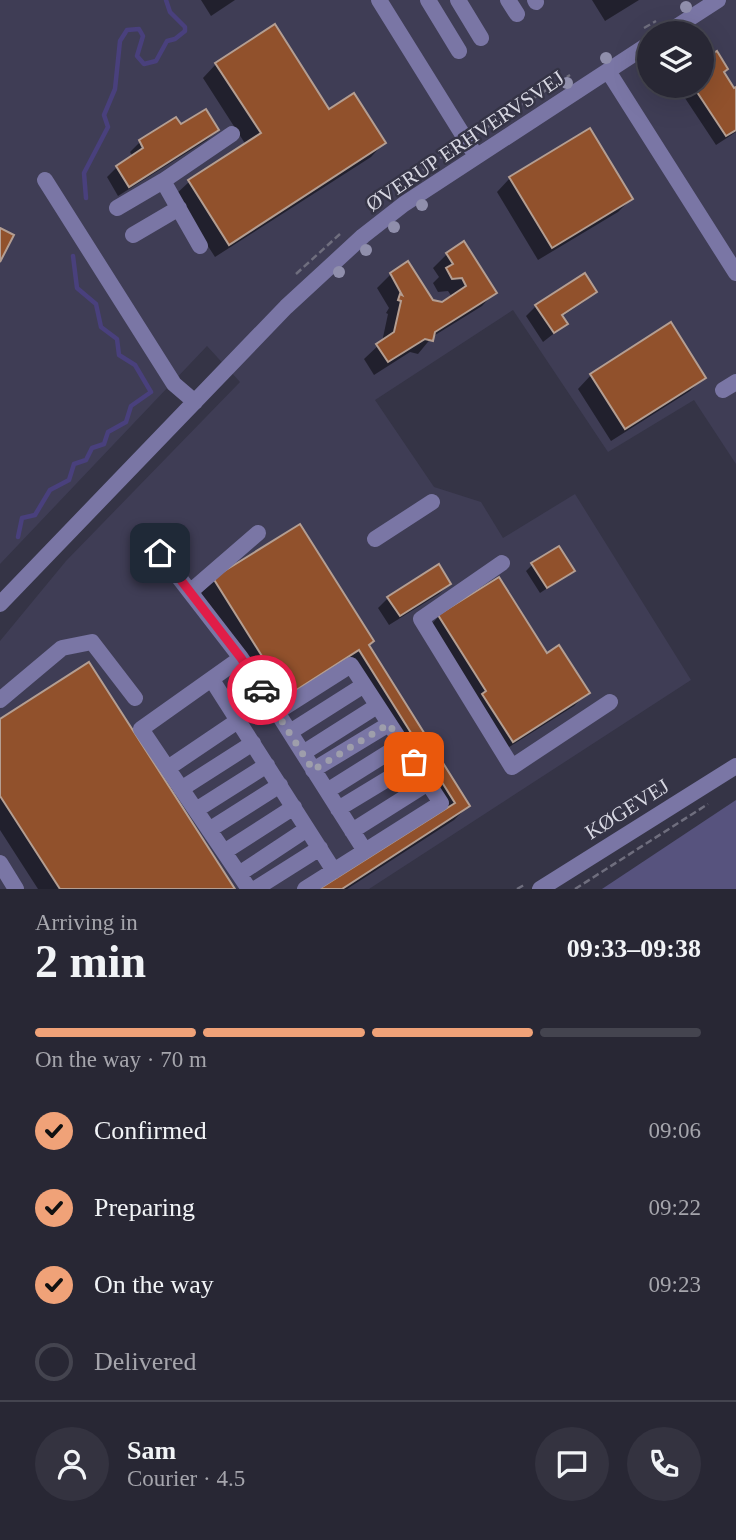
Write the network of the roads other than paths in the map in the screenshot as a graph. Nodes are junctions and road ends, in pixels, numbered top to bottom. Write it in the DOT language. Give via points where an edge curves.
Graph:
graph roads {
  1 [pos="379,0"];
  2 [pos="428,0"];
  3 [pos="458,0"];
  4 [pos="718,0"];
  5 [pos="686,21"];
  6 [pos="481,38"];
  7 [pos="459,51"];
  8 [pos="637,52"];
  9 [pos="608,71"];
  10 [pos="232,134"];
  11 [pos="476,156"];
  12 [pos="45,180"];
  13 [pos="163,181"];
  14 [pos="117,208"];
  15 [pos="178,208"];
  16 [pos="133,235"];
  17 [pos="200,246"];
  18 [pos="736,273"];
  19 [pos="195,402"];
  20 [pos="432,502"];
  21 [pos="258,533"];
  22 [pos="376,539"];
  23 [pos="160,553"];
  24 [pos="502,563"];
  25 [pos="191,591"];
  26 [pos="0,604"];
  27 [pos="241,658"];
  28 [pos="212,680"];
  29 [pos="364,685"];
  30 [pos="135,698"];
  31 [pos="0,700"];
  32 [pos="610,702"];
  33 [pos="377,706"];
  34 [pos="277,712"];
  35 [pos="239,720"];
  36 [pos="389,724"];
  37 [pos="289,732"];
  38 [pos="253,743"];
  39 [pos="402,744"];
  40 [pos="303,753"];
  41 [pos="414,762"];
  42 [pos="267,765"];
  43 [pos="736,766"];
  44 [pos="168,768"];
  45 [pos="313,770"];
  46 [pos="428,783"];
  47 [pos="280,785"];
  48 [pos="181,789"];
  49 [pos="327,791"];
  50 [pos="294,807"];
  51 [pos="338,809"];
  52 [pos="196,810"];
  53 [pos="307,829"];
  54 [pos="209,830"];
  55 [pos="352,831"];
  56 [pos="320,848"];
  57 [pos="365,851"];
  58 [pos="224,852"];
  59 [pos="0,863"];
  60 [pos="334,871"];
  61 [pos="239,874"];
  62 [pos="16,889"];
  63 [pos="249,889"];
  64 [pos="255,889"];
  65 [pos="305,889"];
  66 [pos="540,889"];
  1 -- 11 [label="street"];
  2 -- 7 [label="street"];
  3 -- 6 [label="street"];
  4 -- 5 [label="street"];
  8 -- 9 [label="street, ØVERUP ERHVERVSVEJ"];
  9 -- 11 [label="street, ØVERUP ERHVERVSVEJ"];
  9 -- 18 [label="street"];
  10 -- 13 [label="street"];
  11 -- 19 [label="street, ØVERUP ERHVERVSVEJ" via="363,236 286,307"];
  12 -- 19 [label="street" via="174,384"];
  13 -- 14 [label="street"];
  13 -- 15 [label="street"];
  15 -- 16 [label="street"];
  15 -- 17 [label="street"];
  19 -- 26 [label="street, ØVERUP ERHVERVSVEJ"];
  20 -- 22 [label="street"];
  21 -- 25 [label="street"];
  23 -- 25 [label="street"];
  24 -- 32 [label="street" via="421,619 512,767"];
  25 -- 27 [label="street"];
  27 -- 28 [label="street"];
  27 -- 34 [label="street"];
  28 -- 35 [label="street"];
  28 -- 44 [label="street" via="141,729"];
  29 -- 33 [label="street"];
  29 -- 34 [label="street" via="351,665"];
  29 -- 37 [label="street"];
  30 -- 31 [label="street" via="92,642 62,648"];
  33 -- 36 [label="street"];
  33 -- 40 [label="street"];
  34 -- 37 [label="street"];
  35 -- 38 [label="street"];
  35 -- 44 [label="street"];
  36 -- 39 [label="street"];
  36 -- 45 [label="street"];
  37 -- 40 [label="street"];
  38 -- 42 [label="street"];
  38 -- 48 [label="street"];
  39 -- 41 [label="street"];
  39 -- 49 [label="street"];
  40 -- 45 [label="street"];
  41 -- 46 [label="street"];
  41 -- 51 [label="street"];
  42 -- 47 [label="street"];
  42 -- 52 [label="street"];
  43 -- 66 [label="street, KØGEVEJ"];
  44 -- 48 [label="street"];
  45 -- 49 [label="street"];
  46 -- 55 [label="street"];
  46 -- 57 [label="street" via="441,803"];
  47 -- 50 [label="street"];
  47 -- 54 [label="street"];
  48 -- 52 [label="street"];
  49 -- 51 [label="street"];
  50 -- 53 [label="street"];
  50 -- 58 [label="street"];
  51 -- 55 [label="street"];
  52 -- 54 [label="street"];
  53 -- 56 [label="street"];
  53 -- 61 [label="street"];
  54 -- 58 [label="street"];
  55 -- 57 [label="street"];
  56 -- 60 [label="street"];
  56 -- 64 [label="street"];
  57 -- 60 [label="street"];
  58 -- 61 [label="street"];
  59 -- 62 [label="street"];
  60 -- 65 [label="street"];
  61 -- 63 [label="street"];
}
